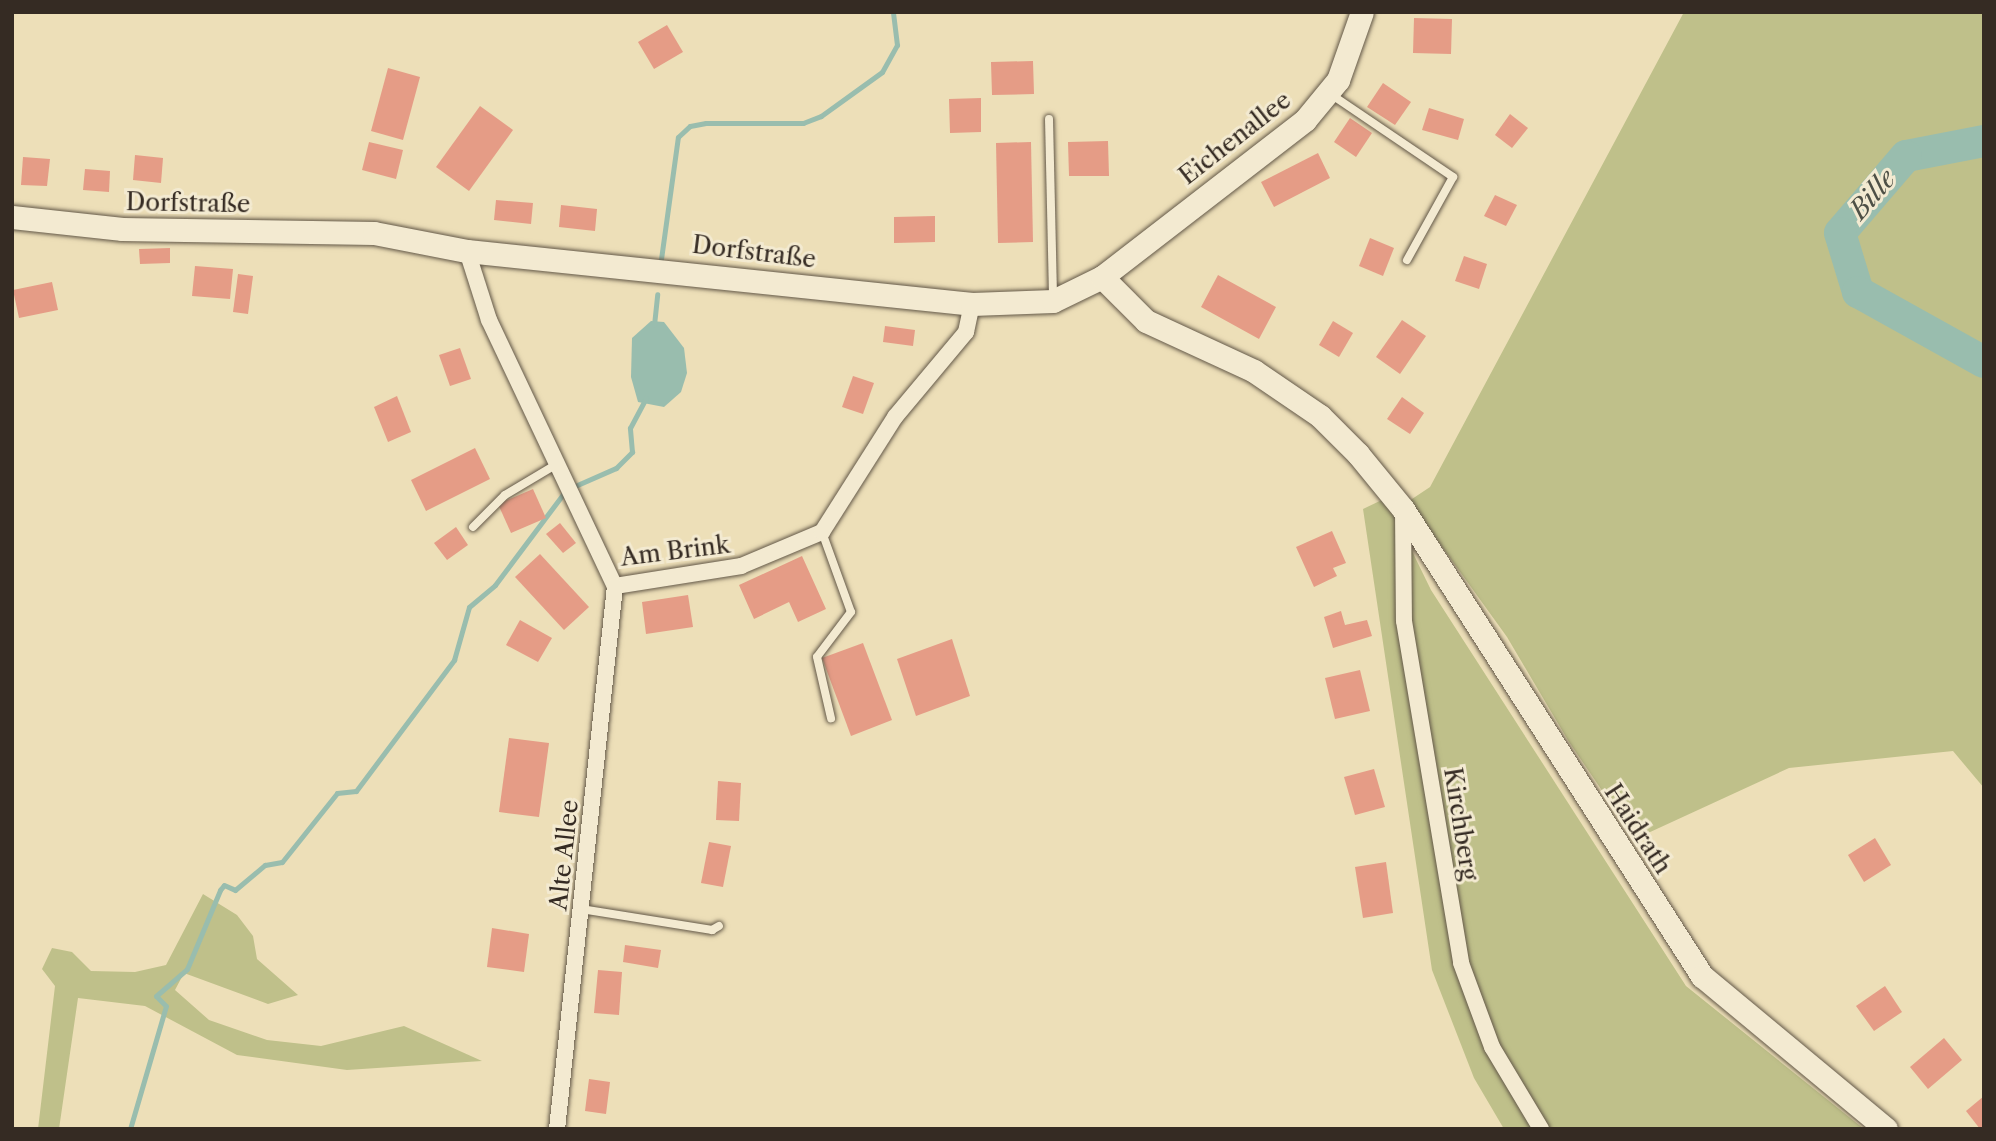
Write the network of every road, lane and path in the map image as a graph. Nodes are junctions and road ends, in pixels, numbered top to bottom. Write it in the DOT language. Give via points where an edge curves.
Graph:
graph roads {
  1 [pos="1362,12"];
  2 [pos="1329,93"];
  3 [pos="1049,119"];
  4 [pos="12,217"];
  5 [pos="467,251"];
  6 [pos="1407,261"];
  7 [pos="1102,277"];
  8 [pos="1053,301"];
  9 [pos="972,304"];
  10 [pos="557,464"];
  11 [pos="1403,509"];
  12 [pos="473,527"];
  13 [pos="822,532"];
  14 [pos="615,586"];
  15 [pos="831,718"];
  16 [pos="581,909"];
  17 [pos="719,926"];
  18 [pos="557,1129"];
  19 [pos="1541,1129"];
  20 [pos="1885,1129"];
  1 -- 2 [label="street, Eichenallee" via="1349,56"];
  2 -- 6 [label="lane" via="1454,179"];
  2 -- 7 [label="street, Eichenallee" via="1305,120"];
  3 -- 8 [label="lane"];
  4 -- 5 [label="street, Dorfstraße" via="122,229 374,233"];
  5 -- 9 [label="street, Dorfstraße"];
  5 -- 10 [label="street, Am Brink" via="489,320"];
  7 -- 8 [label="street, Dorfstraße"];
  7 -- 11 [label="street" via="1146,321 1254,371 1320,416"];
  8 -- 9 [label="street, Dorfstraße"];
  9 -- 13 [label="street" via="966,332 895,417"];
  10 -- 12 [label="lane" via="505,495"];
  10 -- 14 [label="street, Am Brink"];
  11 -- 19 [label="street, Kirchberg" via="1404,621 1461,963 1492,1047"];
  11 -- 20 [label="street, Haidrath" via="1702,976"];
  13 -- 14 [label="street, Am Brink" via="741,566"];
  13 -- 15 [label="lane" via="851,612 817,657"];
  14 -- 16 [label="street, Alte Allee"];
  16 -- 17 [label="lane" via="712,930"];
  16 -- 18 [label="street, Alte Allee"];
}
